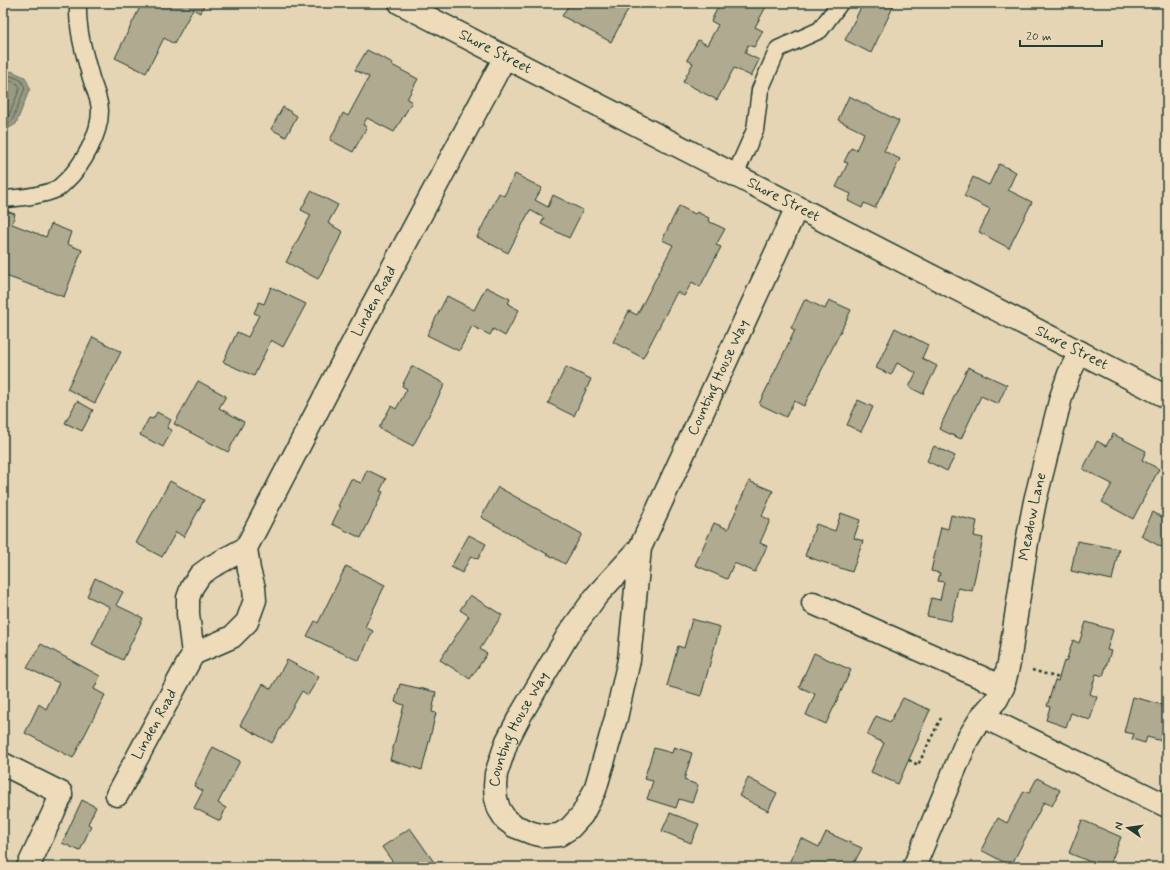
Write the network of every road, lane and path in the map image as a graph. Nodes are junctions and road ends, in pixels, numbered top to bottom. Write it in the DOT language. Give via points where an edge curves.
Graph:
graph roads {
  1 [pos="78,3"];
  2 [pos="400,3"];
  3 [pos="840,3"];
  4 [pos="505,57"];
  5 [pos="735,175"];
  6 [pos="3,199"];
  7 [pos="797,207"];
  8 [pos="1080,352"];
  9 [pos="1167,397"];
  10 [pos="246,548"];
  11 [pos="640,548"];
  12 [pos="814,603"];
  13 [pos="194,654"];
  14 [pos="1003,687"];
  15 [pos="982,716"];
  16 [pos="941,718"];
  17 [pos="909,760"];
  18 [pos="3,764"];
  19 [pos="117,795"];
  20 [pos="1167,806"];
  21 [pos="28,867"];
  22 [pos="914,867"];
  1 -- 6 [label="lane" via="78,28 100,110 97,129 89,151 75,173 58,188"];
  2 -- 4 [label="street, Shore Street"];
  3 -- 5 [label="lane" via="820,30 778,49 760,90 755,130"];
  4 -- 5 [label="street, Shore Street"];
  4 -- 10 [label="street, Linden Road"];
  5 -- 7 [label="street, Shore Street"];
  7 -- 8 [label="street, Shore Street"];
  7 -- 11 [label="street, Counting House Way"];
  8 -- 9 [label="street, Shore Street"];
  8 -- 14 [label="street, Meadow Lane" via="1061,397 1035,501"];
  10 -- 13 [label="street" via="211,567 200,575 192,587 188,598 188,614"];
  10 -- 13 [label="street" via="255,600 247,622 232,637"];
  11 -- 11 [label="street, Counting House Way" via="629,660 616,718 592,796 582,815 559,835 545,836 514,826 506,820 496,799 496,774 507,741 568,635 597,595"];
  12 -- 14 [label="street"];
  13 -- 19 [label="street, Linden Road"];
  14 -- 15 [label="street, Meadow Lane" via="997,699"];
  15 -- 20 [label="street"];
  15 -- 22 [label="street, Meadow Lane" via="967,740"];
  16 -- 17 [label="path" via="918,765"];
  18 -- 21 [label="street" via="61,793"];
}
